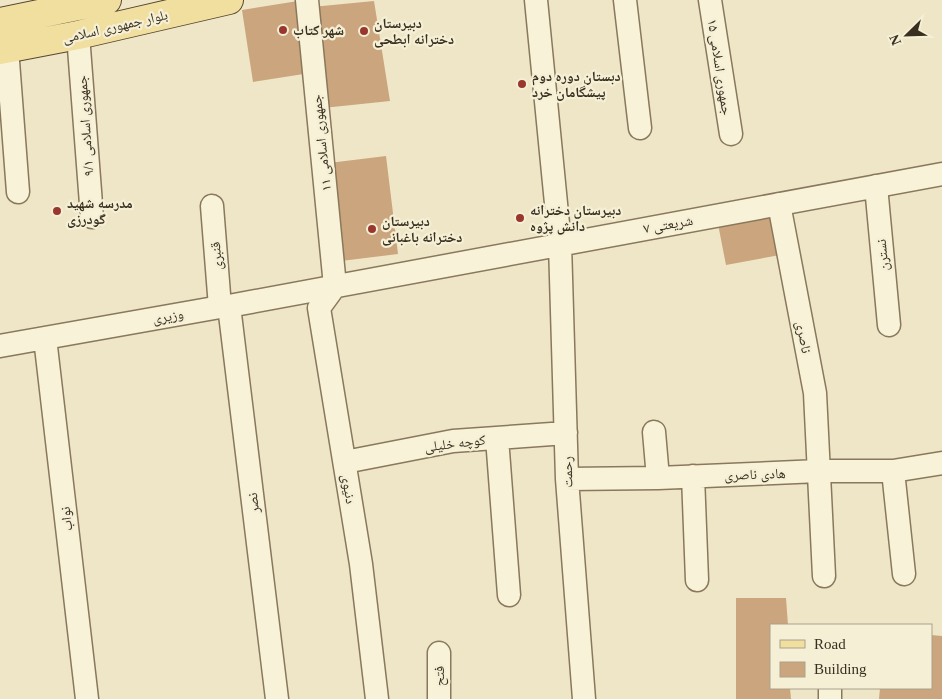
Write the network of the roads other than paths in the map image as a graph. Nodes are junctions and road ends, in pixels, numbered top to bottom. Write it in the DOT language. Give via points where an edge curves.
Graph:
graph roads {
  1 [pos="107,0"];
  2 [pos="229,0"];
  3 [pos="307,0"];
  4 [pos="536,0"];
  5 [pos="625,0"];
  6 [pos="710,0"];
  7 [pos="77,3"];
  8 [pos="0,22"];
  9 [pos="78,35"];
  10 [pos="4,49"];
  11 [pos="640,128"];
  12 [pos="731,134"];
  13 [pos="942,174"];
  14 [pos="876,186"];
  15 [pos="18,192"];
  16 [pos="779,204"];
  17 [pos="212,206"];
  18 [pos="92,217"];
  19 [pos="560,244"];
  20 [pos="335,286"];
  21 [pos="225,306"];
  22 [pos="888,325"];
  23 [pos="45,338"];
  24 [pos="0,346"];
  25 [pos="654,432"];
  26 [pos="566,433"];
  27 [pos="497,438"];
  28 [pos="345,462"];
  29 [pos="942,463"];
  30 [pos="819,471"];
  31 [pos="893,471"];
  32 [pos="693,476"];
  33 [pos="658,478"];
  34 [pos="567,479"];
  35 [pos="904,574"];
  36 [pos="824,576"];
  37 [pos="697,580"];
  38 [pos="509,595"];
  39 [pos="439,653"];
  40 [pos="88,699"];
  41 [pos="277,699"];
  42 [pos="377,699"];
  43 [pos="439,699"];
  44 [pos="584,699"];
  1 -- 7 [label="main road, بلوار جمهوری اسلامی"];
  2 -- 9 [label="main road, بلوار جمهوری اسلامی"];
  3 -- 20 [label="street, جمهوری اسلامی ۱۱"];
  4 -- 19 [label="street, رحمت"];
  5 -- 11 [label="street"];
  6 -- 12 [label="street, جمهوری اسلامی ۱۵"];
  7 -- 8 [label="main road, بلوار جمهوری اسلامی"];
  9 -- 10 [label="main road, بلوار جمهوری اسلامی"];
  9 -- 18 [label="street, جمهوری اسلامی ۹/۱"];
  10 -- 15 [label="street"];
  13 -- 14 [label="street, شریعتی ۷"];
  14 -- 16 [label="street, شریعتی ۷"];
  14 -- 22 [label="street, نسترن"];
  16 -- 19 [label="street, شریعتی ۷"];
  16 -- 30 [label="street, ناصری" via="815,393"];
  17 -- 21 [label="street, قنبری"];
  19 -- 20 [label="street, شریعتی ۷"];
  19 -- 26 [label="street, رحمت"];
  20 -- 21 [label="street, وزیری"];
  20 -- 28 [label="street, دنیوی" via="319,308"];
  21 -- 23 [label="street, وزیری"];
  21 -- 41 [label="street, نصر"];
  23 -- 24 [label="street, وزیری"];
  23 -- 40 [label="street, نواب"];
  25 -- 33 [label="street"];
  26 -- 27 [label="street, کوچه خلیلی"];
  26 -- 34 [label="street, رحمت"];
  27 -- 28 [label="street, کوچه خلیلی" via="453,441"];
  27 -- 38 [label="street"];
  28 -- 42 [label="street, دنیوی"];
  29 -- 31 [label="street, هادی ناصری"];
  30 -- 31 [label="street, هادی ناصری"];
  30 -- 32 [label="street, هادی ناصری"];
  30 -- 36 [label="street, ناصری"];
  31 -- 35 [label="street"];
  32 -- 33 [label="street, هادی ناصری"];
  32 -- 37 [label="street"];
  33 -- 34 [label="street, هادی ناصری"];
  34 -- 44 [label="street, رحمت"];
  39 -- 43 [label="street, فتح"];
}
